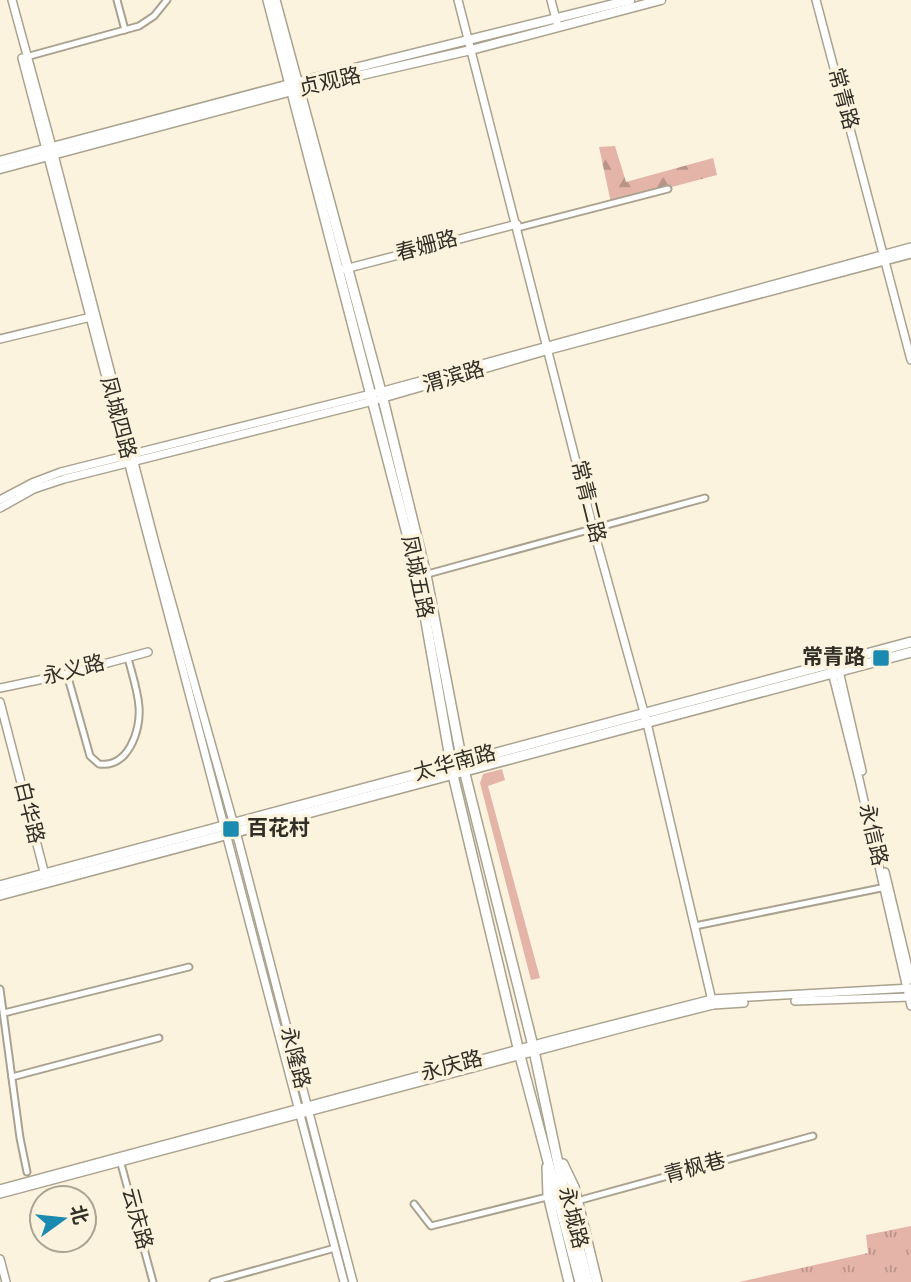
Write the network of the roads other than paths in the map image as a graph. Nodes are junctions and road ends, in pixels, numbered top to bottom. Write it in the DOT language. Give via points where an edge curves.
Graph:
graph roads {
  1 [pos="9,0"];
  2 [pos="117,0"];
  3 [pos="167,0"];
  4 [pos="268,0"];
  5 [pos="275,0"];
  6 [pos="458,0"];
  7 [pos="551,0"];
  8 [pos="630,0"];
  9 [pos="661,0"];
  10 [pos="816,0"];
  11 [pos="557,23"];
  12 [pos="125,30"];
  13 [pos="470,45"];
  14 [pos="26,57"];
  15 [pos="295,87"];
  16 [pos="50,152"];
  17 [pos="0,161"];
  18 [pos="0,169"];
  19 [pos="668,189"];
  20 [pos="517,226"];
  21 [pos="911,247"];
  22 [pos="911,254"];
  23 [pos="883,257"];
  24 [pos="342,270"];
  25 [pos="92,317"];
  26 [pos="0,339"];
  27 [pos="549,347"];
  28 [pos="911,360"];
  29 [pos="377,396"];
  30 [pos="132,459"];
  31 [pos="705,498"];
  32 [pos="0,500"];
  33 [pos="0,508"];
  34 [pos="593,528"];
  35 [pos="422,576"];
  36 [pos="911,642"];
  37 [pos="148,652"];
  38 [pos="911,652"];
  39 [pos="128,658"];
  40 [pos="834,668"];
  41 [pos="67,674"];
  42 [pos="0,688"];
  43 [pos="0,702"];
  44 [pos="642,713"];
  45 [pos="647,723"];
  46 [pos="458,769"];
  47 [pos="230,829"];
  48 [pos="46,879"];
  49 [pos="0,887"];
  50 [pos="886,887"];
  51 [pos="0,895"];
  52 [pos="695,926"];
  53 [pos="189,967"];
  54 [pos="911,980"];
  55 [pos="0,989"];
  56 [pos="910,993"];
  57 [pos="712,1002"];
  58 [pos="911,1006"];
  59 [pos="4,1013"];
  60 [pos="159,1038"];
  61 [pos="533,1050"];
  62 [pos="520,1053"];
  63 [pos="12,1077"];
  64 [pos="308,1110"];
  65 [pos="298,1112"];
  66 [pos="813,1136"];
  67 [pos="558,1153"];
  68 [pos="547,1158"];
  69 [pos="120,1159"];
  70 [pos="27,1172"];
  71 [pos="0,1192"];
  72 [pos="547,1197"];
  73 [pos="577,1201"];
  74 [pos="414,1204"];
  75 [pos="335,1248"];
  76 [pos="0,1259"];
  77 [pos="6,1282"];
  78 [pos="153,1282"];
  79 [pos="213,1282"];
  80 [pos="344,1282"];
  81 [pos="354,1282"];
  82 [pos="569,1282"];
  83 [pos="580,1282"];
  84 [pos="588,1282"];
  85 [pos="597,1282"];
  1 -- 14 [label="street, 凤城四路"];
  1 -- 16 [label="street, 凤城四路"];
  2 -- 12 [label="street"];
  3 -- 12 [label="street" via="146,21"];
  4 -- 15 [label="main road, 凤城五路"];
  5 -- 15 [label="main road, 凤城五路"];
  6 -- 13 [label="street, 常青二路"];
  7 -- 11 [label="street"];
  8 -- 11 [label="main road, 贞观路"];
  9 -- 11 [label="main road, 贞观路"];
  10 -- 23 [label="street, 常青路"];
  11 -- 13 [label="main road, 贞观路"];
  12 -- 14 [label="street"];
  13 -- 15 [label="main road, 贞观路"];
  13 -- 20 [label="street, 常青二路"];
  14 -- 16 [label="street, 凤城四路"];
  15 -- 16 [label="main road, 贞观路"];
  15 -- 24 [label="main road, 凤城五路"];
  16 -- 17 [label="main road, 贞观路"];
  16 -- 18 [label="main road, 贞观路"];
  16 -- 25 [label="street, 凤城四路"];
  19 -- 20 [label="street"];
  20 -- 24 [label="street, 春姗路"];
  20 -- 27 [label="street, 常青二路"];
  21 -- 23 [label="street, 渭滨路"];
  22 -- 23 [label="street, 渭滨路"];
  23 -- 27 [label="street, 渭滨路"];
  23 -- 28 [label="street, 常青路"];
  24 -- 29 [label="main road, 凤城五路"];
  25 -- 26 [label="street"];
  25 -- 30 [label="street, 凤城四路"];
  27 -- 29 [label="street, 渭滨路"];
  27 -- 34 [label="street, 常青二路"];
  29 -- 30 [label="street, 渭滨路"];
  29 -- 35 [label="main road, 凤城五路"];
  30 -- 32 [label="street, 渭滨路" via="61,472"];
  30 -- 33 [label="street, 渭滨路" via="34,489"];
  30 -- 47 [label="street, 凤城四路"];
  31 -- 34 [label="street"];
  34 -- 35 [label="street"];
  34 -- 44 [label="street, 常青二路"];
  35 -- 46 [label="main road, 凤城五路"];
  36 -- 40 [label="main road, 太华南路"];
  37 -- 39 [label="street, 永义路"];
  38 -- 40 [label="main road, 太华南路"];
  39 -- 41 [label="street, 永义路"];
  39 -- 41 [label="street" via="138,724 128,751 114,763 99,764 90,756"];
  40 -- 44 [label="main road, 太华南路"];
  40 -- 45 [label="main road, 太华南路"];
  40 -- 50 [label="street, 永信路"];
  41 -- 42 [label="street, 永义路"];
  43 -- 48 [label="street, 白华路"];
  44 -- 45 [label="street, 常青二路"];
  44 -- 46 [label="main road, 太华南路"];
  45 -- 46 [label="main road, 太华南路"];
  45 -- 52 [label="street, 常青二路"];
  46 -- 47 [label="main road, 太华南路"];
  46 -- 61 [label="main road, 凤城五路"];
  46 -- 62 [label="main road, 凤城五路"];
  47 -- 48 [label="main road, 太华南路"];
  47 -- 64 [label="street, 永隆路"];
  47 -- 65 [label="street, 永隆路"];
  48 -- 49 [label="main road, 太华南路"];
  48 -- 51 [label="main road, 太华南路"];
  50 -- 52 [label="street"];
  50 -- 54 [label="street, 永信路"];
  50 -- 56 [label="street, 永信路"];
  52 -- 57 [label="street, 常青二路"];
  53 -- 59 [label="street"];
  55 -- 59 [label="street"];
  56 -- 57 [label="street, 永庆路"];
  56 -- 58 [label="street, 永信路"];
  57 -- 61 [label="street, 永庆路"];
  59 -- 63 [label="street"];
  60 -- 63 [label="street"];
  61 -- 62 [label="street, 永庆路"];
  61 -- 67 [label="main road, 凤城五路"];
  62 -- 64 [label="street, 永庆路"];
  62 -- 68 [label="main road, 凤城五路"];
  63 -- 70 [label="street"];
  64 -- 65 [label="street, 永庆路"];
  64 -- 81 [label="street, 永隆路"];
  65 -- 69 [label="street, 永庆路"];
  65 -- 75 [label="street, 永隆路"];
  66 -- 73 [label="street, 青枫巷"];
  67 -- 73 [label="main road"];
  67 -- 84 [label="main road, 永城路"];
  68 -- 82 [label="main road" via="548,1195"];
  68 -- 83 [label="main road, 永城路"];
  69 -- 71 [label="street, 永庆路"];
  69 -- 78 [label="street, 云庆路"];
  72 -- 74 [label="street" via="431,1226"];
  73 -- 85 [label="main road"];
  75 -- 79 [label="street"];
  75 -- 80 [label="street, 永隆路"];
  76 -- 77 [label="street"];
}
